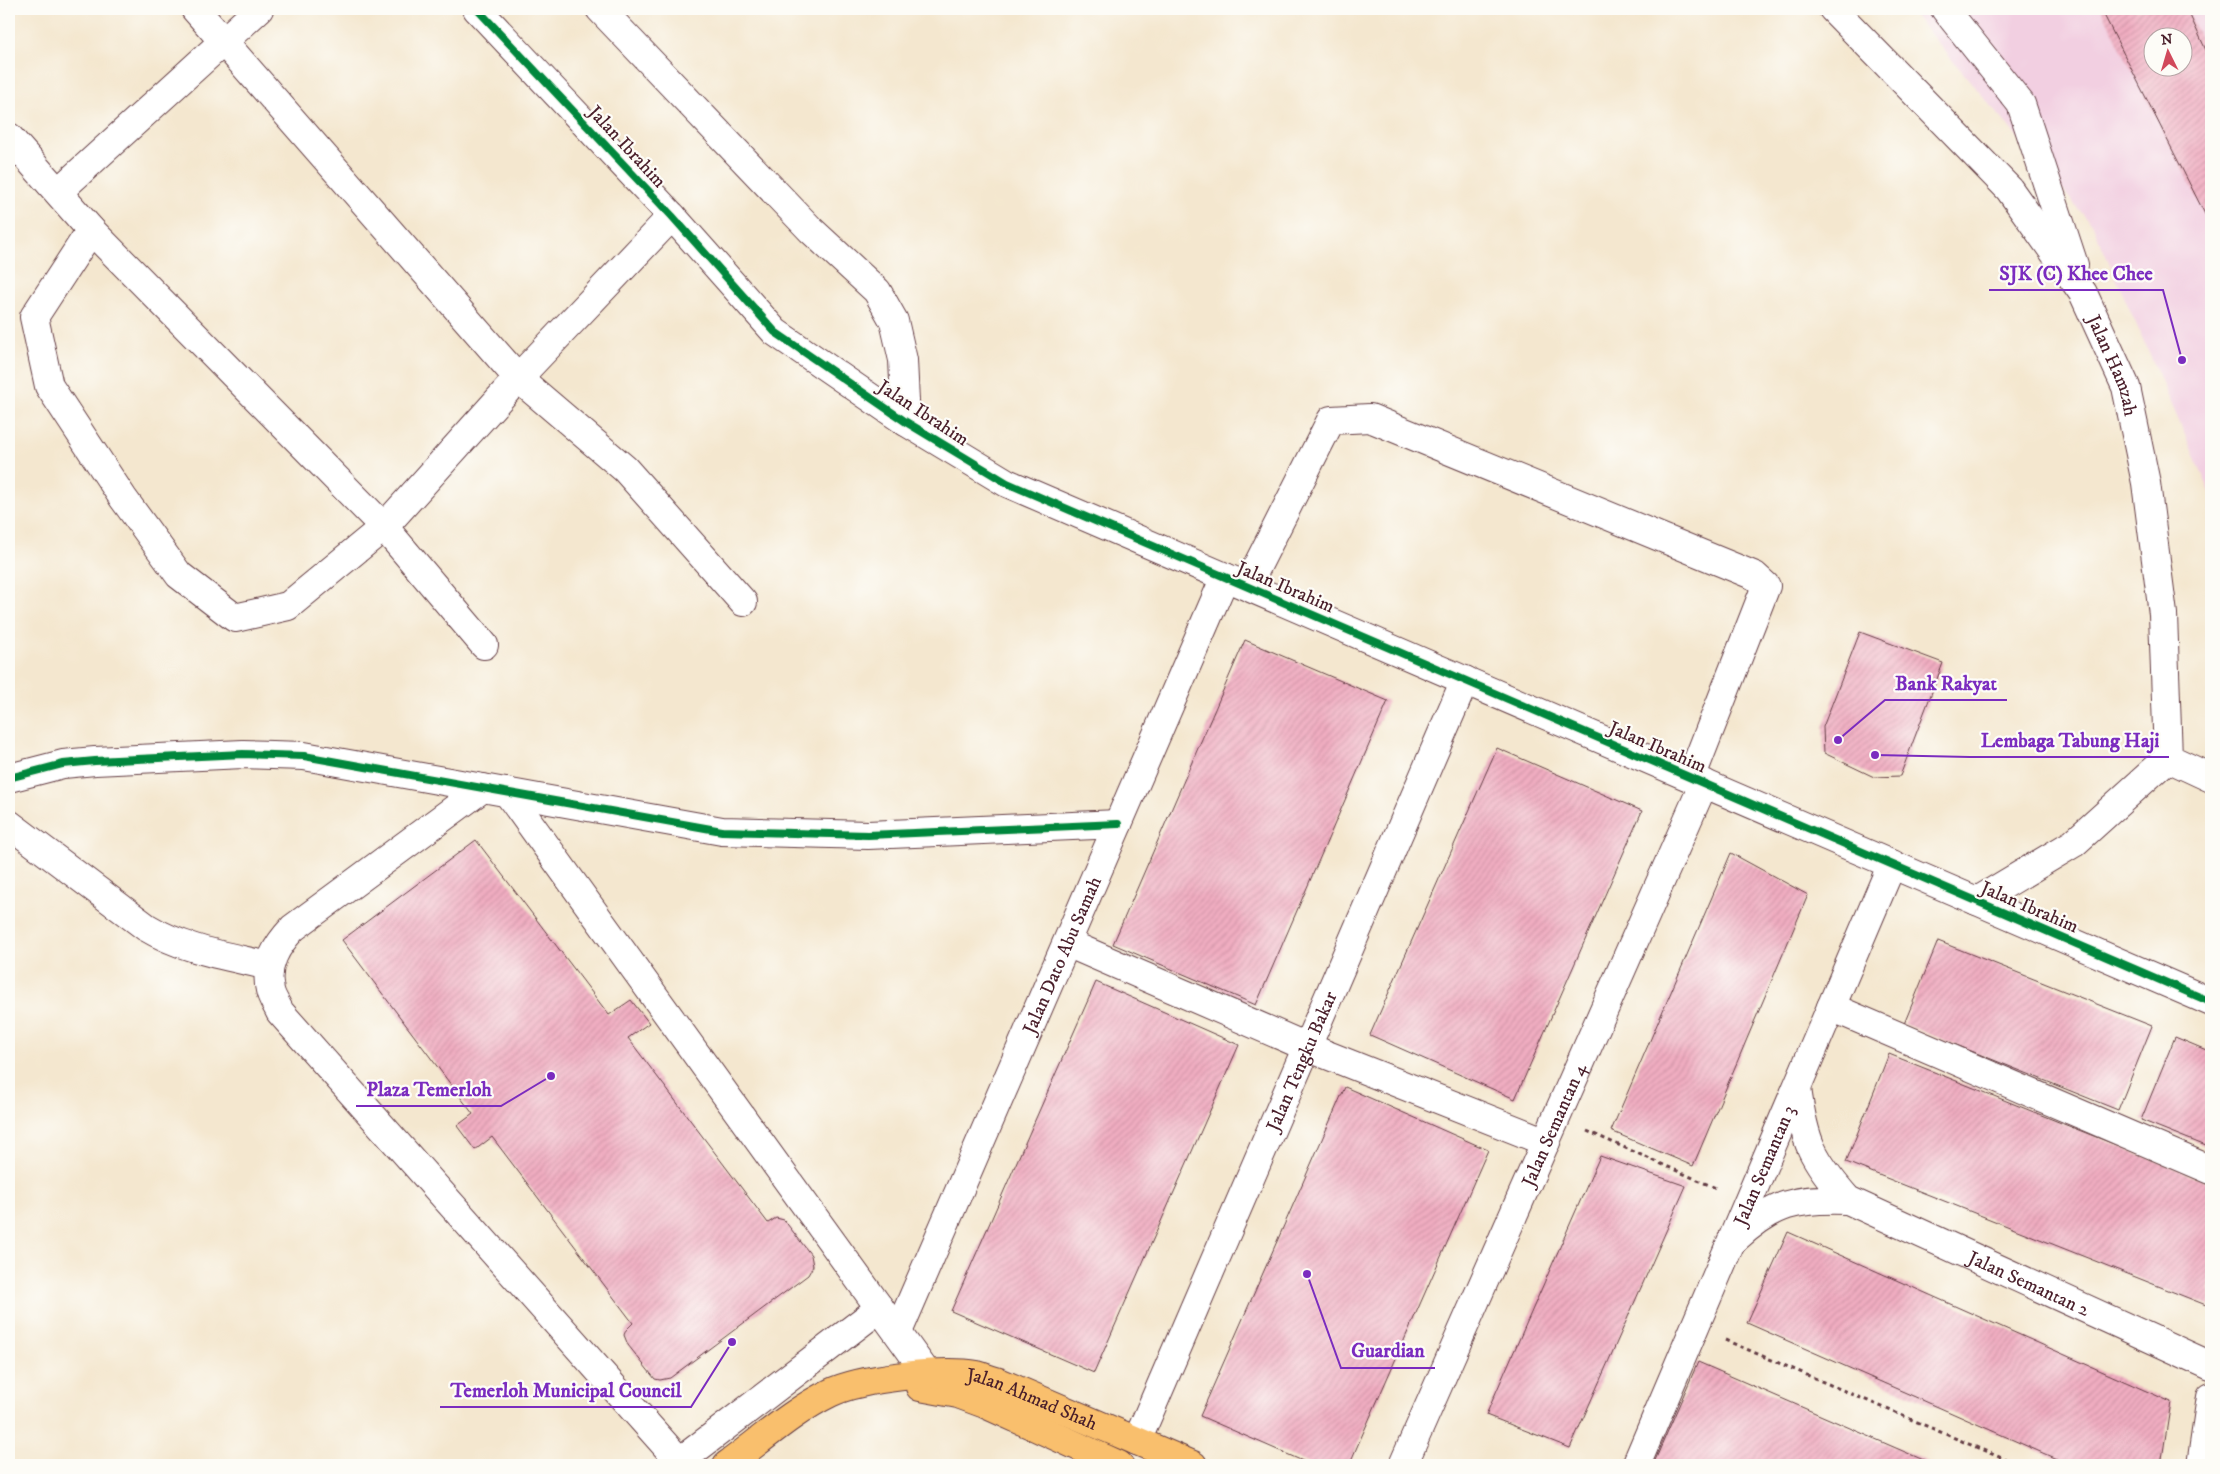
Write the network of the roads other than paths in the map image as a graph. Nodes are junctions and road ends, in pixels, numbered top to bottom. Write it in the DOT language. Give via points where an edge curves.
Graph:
graph roads {
  1 [pos="195,9"];
  2 [pos="259,9"];
  3 [pos="477,9"];
  4 [pos="600,9"];
  5 [pos="1833,9"];
  6 [pos="1945,9"];
  7 [pos="224,39"];
  8 [pos="9,137"];
  9 [pos="59,192"];
  10 [pos="672,216"];
  11 [pos="91,230"];
  12 [pos="2082,293"];
  13 [pos="518,378"];
  14 [pos="906,422"];
  15 [pos="384,527"];
  16 [pos="1236,582"];
  17 [pos="743,602"];
  18 [pos="484,645"];
  19 [pos="1465,680"];
  20 [pos="2168,758"];
  21 [pos="9,778"];
  22 [pos="2211,778"];
  23 [pos="1697,781"];
  24 [pos="495,790"];
  25 [pos="9,824"];
  26 [pos="1118,824"];
  27 [pos="1892,864"];
  28 [pos="1977,901"];
  29 [pos="1066,943"];
  30 [pos="269,966"];
  31 [pos="2211,1002"];
  32 [pos="1831,1007"];
  33 [pos="1308,1047"];
  34 [pos="1797,1087"];
  35 [pos="1546,1142"];
  36 [pos="2211,1170"];
  37 [pos="1848,1200"];
  38 [pos="1731,1242"];
  39 [pos="880,1308"];
  40 [pos="898,1332"];
  41 [pos="2211,1366"];
  42 [pos="928,1374"];
  43 [pos="864,1383"];
  44 [pos="2211,1397"];
  45 [pos="1138,1441"];
  46 [pos="681,1463"];
  47 [pos="727,1465"];
  48 [pos="1119,1465"];
  49 [pos="1193,1465"];
  50 [pos="1403,1465"];
  51 [pos="1636,1465"];
  52 [pos="2201,1465"];
  1 -- 7 [label="street"];
  2 -- 7 [label="street"];
  3 -- 10 [label="street, Jalan Ibrahim"];
  4 -- 14 [label="street" via="810,230 877,291 894,321 903,360"];
  5 -- 12 [label="street, Jalan Hamzah" via="2009,189"];
  6 -- 12 [label="street" via="2021,104"];
  7 -- 9 [label="street"];
  7 -- 13 [label="street"];
  8 -- 9 [label="street"];
  9 -- 11 [label="street"];
  10 -- 13 [label="street"];
  10 -- 14 [label="street, Jalan Ibrahim" via="775,332"];
  11 -- 15 [label="street"];
  11 -- 15 [label="street" via="34,317 49,386 123,498 179,575 235,618 288,606"];
  12 -- 20 [label="street, Jalan Hamzah" via="2126,387 2146,483 2163,614"];
  13 -- 15 [label="street"];
  13 -- 17 [label="street" via="625,469"];
  14 -- 16 [label="street, Jalan Ibrahim" via="1007,483"];
  15 -- 18 [label="street"];
  16 -- 19 [label="street, Jalan Ibrahim"];
  16 -- 23 [label="street, Jalan Semantan 4" via="1331,420 1370,418 1755,576 1766,586"];
  16 -- 26 [label="street, Jalan Dato Abu Samah"];
  19 -- 23 [label="street, Jalan Ibrahim"];
  19 -- 33 [label="street, Jalan Tengku Bakar"];
  20 -- 22 [label="street"];
  20 -- 28 [label="street, Jalan Ibrahim" via="2074,843"];
  21 -- 24 [label="street" via="63,764 244,754 304,756"];
  23 -- 27 [label="street, Jalan Ibrahim"];
  23 -- 35 [label="street, Jalan Semantan 4"];
  24 -- 26 [label="street" via="722,831 868,835"];
  24 -- 30 [label="street" via="293,928 278,944"];
  24 -- 39 [label="street"];
  25 -- 30 [label="street" via="165,938 184,946"];
  26 -- 29 [label="street, Jalan Dato Abu Samah"];
  27 -- 28 [label="street, Jalan Ibrahim"];
  27 -- 32 [label="street, Jalan Semantan 3"];
  28 -- 31 [label="street, Jalan Ibrahim"];
  29 -- 33 [label="street"];
  29 -- 40 [label="street, Jalan Dato Abu Samah"];
  30 -- 46 [label="street" via="270,990 280,1012"];
  32 -- 34 [label="street, Jalan Semantan 3"];
  32 -- 36 [label="street"];
  33 -- 35 [label="street"];
  33 -- 45 [label="street, Jalan Tengku Bakar"];
  34 -- 37 [label="street, Jalan Semantan 2" via="1808,1144 1822,1171"];
  34 -- 38 [label="street, Jalan Semantan 3"];
  35 -- 50 [label="street, Jalan Semantan 4"];
  37 -- 38 [label="street, Jalan Semantan 2" via="1815,1198 1785,1204 1755,1220"];
  37 -- 41 [label="street, Jalan Semantan 2"];
  38 -- 51 [label="street, Jalan Semantan 3"];
  39 -- 40 [label="street"];
  39 -- 46 [label="street"];
  40 -- 42 [label="street"];
  42 -- 43 [label="main road, Jalan Ahmad Shah"];
  42 -- 45 [label="main road, Jalan Ahmad Shah" via="976,1375 999,1382"];
  43 -- 47 [label="main road, Jalan Ahmad Shah" via="831,1393 802,1410"];
  43 -- 48 [label="main road, Jalan Ahmad Shah" via="928,1387 958,1394"];
  44 -- 52 [label="street"];
  45 -- 49 [label="main road, Jalan Ahmad Shah"];
}
